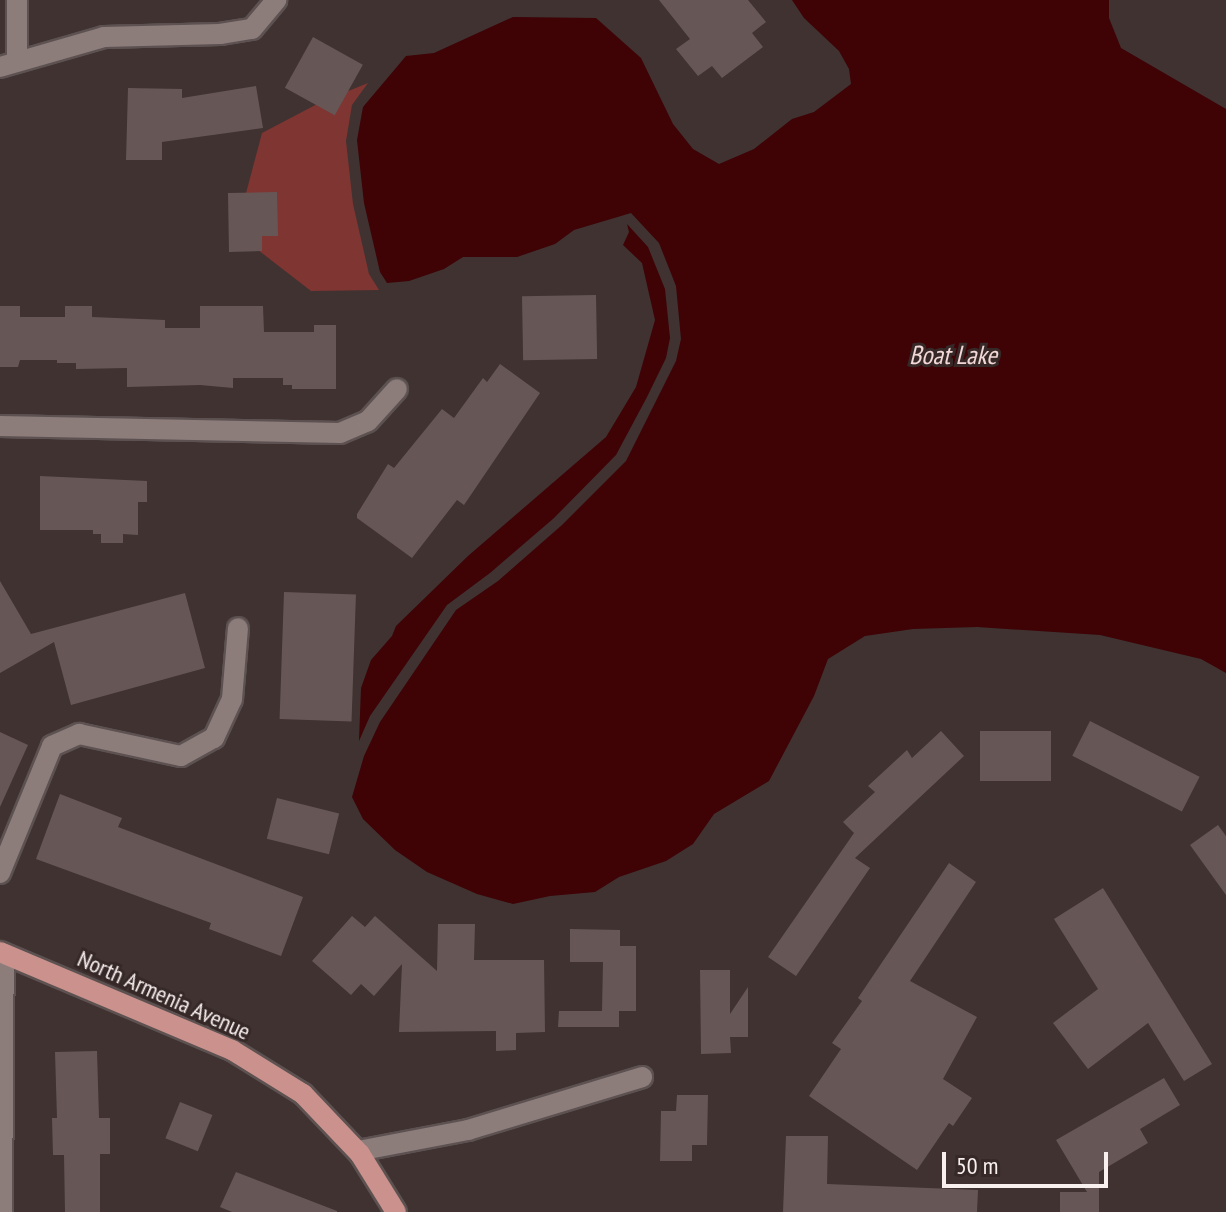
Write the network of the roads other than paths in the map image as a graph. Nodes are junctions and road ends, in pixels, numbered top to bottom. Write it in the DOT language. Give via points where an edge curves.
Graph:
graph roads {
  1 [pos="17,0"];
  2 [pos="276,0"];
  3 [pos="8,64"];
  4 [pos="397,389"];
  5 [pos="0,426"];
  6 [pos="238,628"];
  7 [pos="0,873"];
  8 [pos="2,953"];
  9 [pos="642,1077"];
  10 [pos="358,1151"];
  11 [pos="2,1212"];
  12 [pos="396,1212"];
  1 -- 3 [label="street"];
  2 -- 3 [label="street" via="252,29 104,37"];
  4 -- 5 [label="street" via="368,421 340,433"];
  6 -- 7 [label="street" via="232,699 214,738 181,756 79,734 52,746"];
  8 -- 10 [label="main road, North Armenia Avenue" via="232,1050 303,1094"];
  8 -- 11 [label="street"];
  9 -- 10 [label="street" via="468,1130"];
  10 -- 12 [label="main road, North Armenia Avenue"];
}
